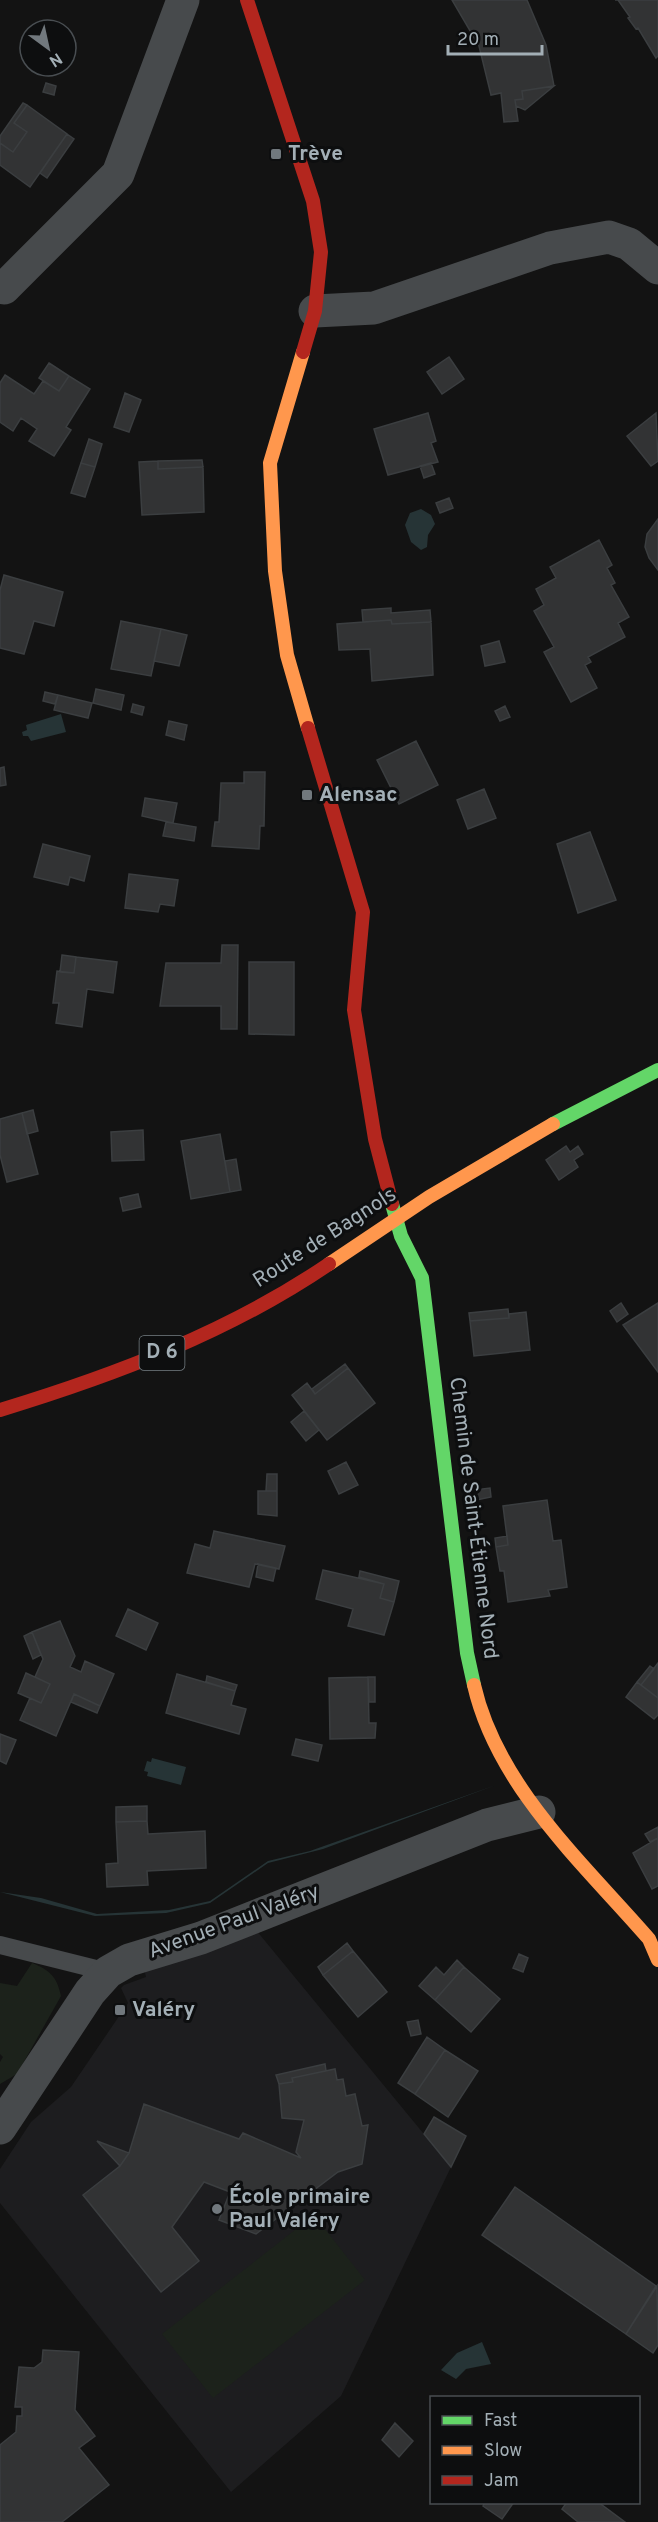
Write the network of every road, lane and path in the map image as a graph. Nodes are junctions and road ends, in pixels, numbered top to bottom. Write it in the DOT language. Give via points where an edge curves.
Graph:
graph roads {
  1 [pos="183,0"];
  2 [pos="247,0"];
  3 [pos="658,268"];
  4 [pos="4,288"];
  5 [pos="315,311"];
  6 [pos="658,1070"];
  7 [pos="397,1217"];
  8 [pos="0,1410"];
  9 [pos="539,1812"];
  10 [pos="0,1945"];
  11 [pos="658,1960"];
  12 [pos="108,1972"];
  13 [pos="1,2122"];
  1 -- 4 [label="street" via="118,174"];
  2 -- 5 [label="street, Chemin de Saint-Étienne Nord" via="313,201 321,252"];
  3 -- 5 [label="street" via="628,244 609,237 550,248 374,308"];
  5 -- 7 [label="street, Chemin de Saint-Étienne Nord" via="270,463 275,571 287,655 363,912 354,1010 375,1139"];
  6 -- 7 [label="street, Route de Bagnols / D 6" via="526,1138"];
  7 -- 8 [label="street, Route de Bagnols / D 6" via="278,1296 219,1327 102,1377"];
  7 -- 9 [label="street, Chemin de Saint-Étienne Nord" via="401,1236 422,1278 467,1653 479,1706 506,1766"];
  9 -- 11 [label="street, Chemin de Saint-Étienne Nord" via="649,1939"];
  9 -- 12 [label="street, Avenue Paul Valéry" via="487,1825 201,1938 129,1960"];
  10 -- 12 [label="lane"];
  12 -- 13 [label="street, Avenue Paul Valéry" via="90,1992"];
}
